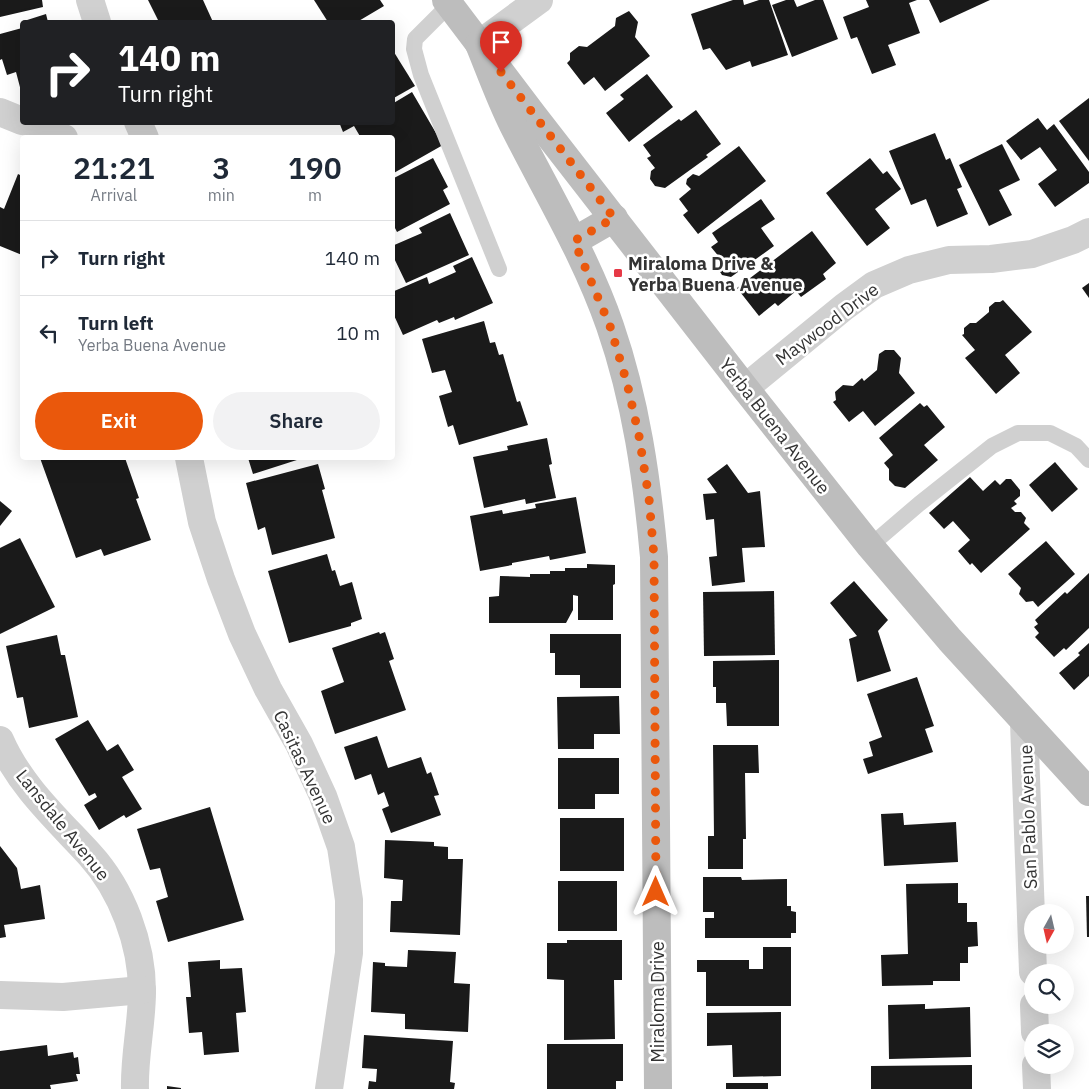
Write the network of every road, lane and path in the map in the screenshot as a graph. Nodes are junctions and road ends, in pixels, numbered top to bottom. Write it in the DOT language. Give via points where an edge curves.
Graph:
graph roads {
  1 [pos="90,0"];
  2 [pos="539,0"];
  3 [pos="448,2"];
  4 [pos="96,20"];
  5 [pos="480,44"];
  6 [pos="0,112"];
  7 [pos="20,120"];
  8 [pos="33,125"];
  9 [pos="57,135"];
  10 [pos="558,212"];
  11 [pos="614,218"];
  12 [pos="1089,232"];
  13 [pos="574,241"];
  14 [pos="499,269"];
  15 [pos="745,388"];
  16 [pos="189,460"];
  17 [pos="1089,460"];
  18 [pos="870,546"];
  19 [pos="1024,722"];
  20 [pos="0,740"];
  21 [pos="1089,792"];
  22 [pos="1033,964"];
  23 [pos="142,990"];
  24 [pos="0,996"];
  25 [pos="1036,1074"];
  26 [pos="135,1089"];
  27 [pos="329,1089"];
  28 [pos="658,1089"];
  29 [pos="1037,1089"];
  1 -- 4 [label="street"];
  2 -- 5 [label="street"];
  3 -- 5 [label="street, Yerba Buena Avenue"];
  3 -- 14 [label="lane" via="416,39 414,49"];
  5 -- 10 [label="street, Yerba Buena Avenue" via="512,122"];
  5 -- 11 [label="street, Yerba Buena Avenue"];
  6 -- 7 [label="street"];
  8 -- 9 [label="street"];
  10 -- 13 [label="street, Miraloma Drive"];
  11 -- 13 [label="street"];
  11 -- 15 [label="street, Yerba Buena Avenue"];
  12 -- 15 [label="street, Maywood Drive" via="1032,254 949,260 909,270 874,285"];
  13 -- 28 [label="street, Miraloma Drive" via="610,326 627,383 649,498 655,606"];
  15 -- 18 [label="street, Yerba Buena Avenue"];
  16 -- 27 [label="street, Casitas Avenue" via="202,522 242,634 299,744 323,796 341,847 349,900 349,953"];
  17 -- 18 [label="lane" via="1076,446 1050,433 1018,433 992,446"];
  18 -- 19 [label="street, Yerba Buena Avenue"];
  19 -- 21 [label="street, Yerba Buena Avenue"];
  19 -- 22 [label="street, San Pablo Avenue"];
  20 -- 23 [label="street, Lansdale Avenue" via="28,787 92,857 112,886 128,920 138,954"];
  23 -- 24 [label="street" via="63,996"];
  23 -- 26 [label="street, Lansdale Avenue"];
  25 -- 29 [label="street"];
}
